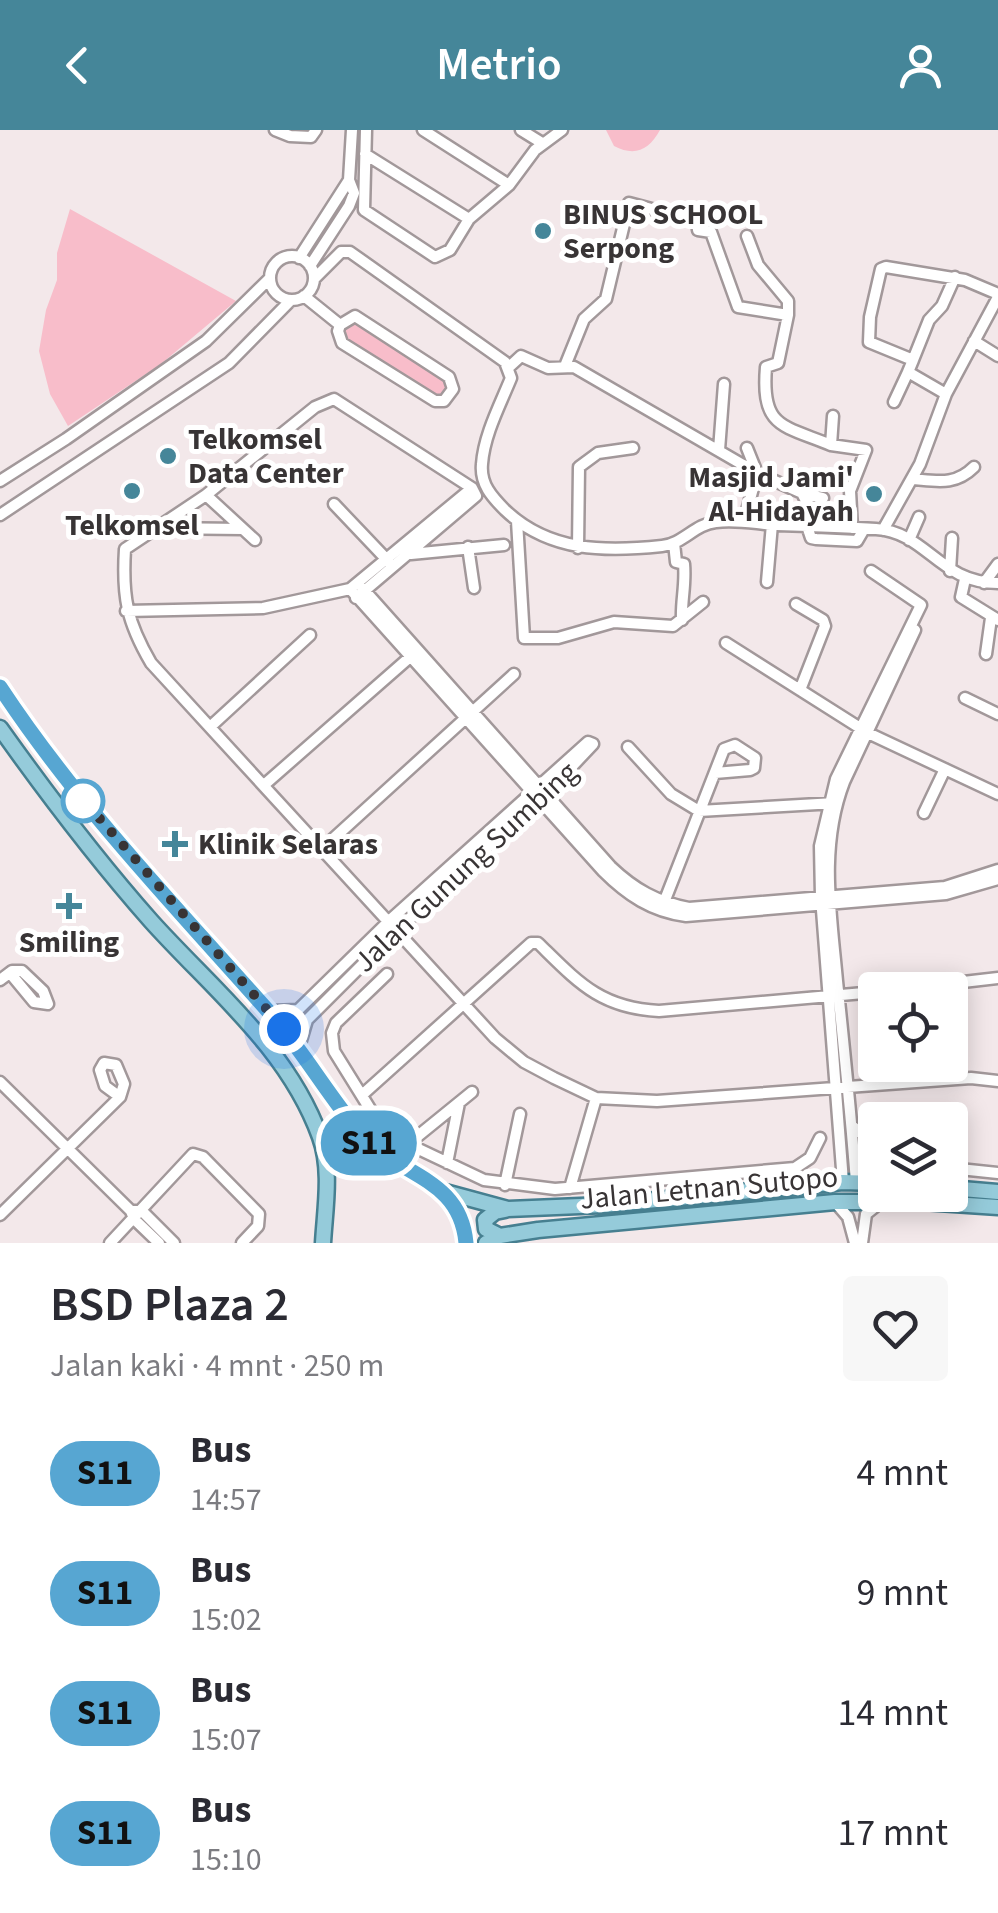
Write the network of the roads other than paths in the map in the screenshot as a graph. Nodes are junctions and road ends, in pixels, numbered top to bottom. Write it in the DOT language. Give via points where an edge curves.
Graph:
graph roads {
  1 [pos="275,130"];
  2 [pos="316,130"];
  3 [pos="352,130"];
  4 [pos="366,130"];
  5 [pos="423,130"];
  6 [pos="520,130"];
  7 [pos="562,130"];
  8 [pos="542,143"];
  9 [pos="364,154"];
  10 [pos="349,180"];
  11 [pos="509,185"];
  12 [pos="324,218"];
  13 [pos="469,219"];
  14 [pos="336,226"];
  15 [pos="747,236"];
  16 [pos="299,258"];
  17 [pos="310,266"];
  18 [pos="954,277"];
  19 [pos="270,278"];
  20 [pos="314,280"];
  21 [pos="998,295"];
  22 [pos="304,296"];
  23 [pos="291,300"];
  24 [pos="788,316"];
  25 [pos="340,325"];
  26 [pos="974,341"];
  27 [pos="998,356"];
  28 [pos="565,366"];
  29 [pos="911,366"];
  30 [pos="509,367"];
  31 [pos="724,384"];
  32 [pos="946,394"];
  33 [pos="894,402"];
  34 [pos="833,416"];
  35 [pos="831,445"];
  36 [pos="633,448"];
  37 [pos="746,448"];
  38 [pos="719,450"];
  39 [pos="974,467"];
  40 [pos="757,473"];
  41 [pos="912,479"];
  42 [pos="0,481"];
  43 [pos="474,492"];
  44 [pos="206,494"];
  45 [pos="802,494"];
  46 [pos="824,498"];
  47 [pos="334,504"];
  48 [pos="0,515"];
  49 [pos="920,518"];
  50 [pos="517,521"];
  51 [pos="744,522"];
  52 [pos="772,524"];
  53 [pos="813,526"];
  54 [pos="155,528"];
  55 [pos="858,528"];
  56 [pos="243,529"];
  57 [pos="884,530"];
  58 [pos="952,538"];
  59 [pos="255,540"];
  60 [pos="909,540"];
  61 [pos="504,544"];
  62 [pos="674,544"];
  63 [pos="468,547"];
  64 [pos="578,548"];
  65 [pos="410,554"];
  66 [pos="391,564"];
  67 [pos="998,564"];
  68 [pos="871,571"];
  69 [pos="950,571"];
  70 [pos="965,579"];
  71 [pos="767,582"];
  72 [pos="984,583"];
  73 [pos="998,583"];
  74 [pos="474,588"];
  75 [pos="357,590"];
  76 [pos="703,602"];
  77 [pos="796,604"];
  78 [pos="126,611"];
  79 [pos="994,619"];
  80 [pos="682,620"];
  81 [pos="310,635"];
  82 [pos="726,644"];
  83 [pos="986,654"];
  84 [pos="410,657"];
  85 [pos="514,674"];
  86 [pos="0,687"];
  87 [pos="800,690"];
  88 [pos="965,698"];
  89 [pos="468,714"];
  90 [pos="998,714"];
  91 [pos="210,727"];
  92 [pos="0,728"];
  93 [pos="864,730"];
  94 [pos="628,746"];
  95 [pos="945,769"];
  96 [pos="715,773"];
  97 [pos="264,785"];
  98 [pos="539,794"];
  99 [pos="998,794"];
  100 [pos="833,802"];
  101 [pos="699,812"];
  102 [pos="924,813"];
  103 [pos="323,848"];
  104 [pos="998,870"];
  105 [pos="998,879"];
  106 [pos="825,900"];
  107 [pos="662,907"];
  108 [pos="394,925"];
  109 [pos="388,974"];
  110 [pos="996,980"];
  111 [pos="968,983"];
  112 [pos="858,994"];
  113 [pos="834,996"];
  114 [pos="462,1002"];
  115 [pos="269,1011"];
  116 [pos="299,1047"];
  117 [pos="998,1080"];
  118 [pos="0,1082"];
  119 [pos="842,1089"];
  120 [pos="472,1092"];
  121 [pos="362,1095"];
  122 [pos="120,1097"];
  123 [pos="596,1098"];
  124 [pos="459,1103"];
  125 [pos="520,1114"];
  126 [pos="852,1126"];
  127 [pos="858,1131"];
  128 [pos="820,1138"];
  129 [pos="408,1144"];
  130 [pos="68,1148"];
  131 [pos="447,1163"];
  132 [pos="968,1170"];
  133 [pos="998,1173"];
  134 [pos="849,1182"];
  135 [pos="858,1182"];
  136 [pos="505,1185"];
  137 [pos="570,1188"];
  138 [pos="968,1190"];
  139 [pos="445,1192"];
  140 [pos="998,1192"];
  141 [pos="835,1202"];
  142 [pos="858,1202"];
  143 [pos="968,1205"];
  144 [pos="998,1207"];
  145 [pos="3,1209"];
  146 [pos="508,1209"];
  147 [pos="868,1212"];
  148 [pos="136,1214"];
  149 [pos="493,1240"];
  150 [pos="110,1243"];
  151 [pos="159,1243"];
  152 [pos="174,1243"];
  153 [pos="242,1243"];
  154 [pos="323,1243"];
  155 [pos="466,1243"];
  156 [pos="858,1243"];
  1 -- 2 [label="street" via="303,138"];
  3 -- 10 [label="street"];
  4 -- 9 [label="street"];
  5 -- 11 [label="street"];
  6 -- 8 [label="street"];
  7 -- 8 [label="street"];
  8 -- 11 [label="street"];
  9 -- 13 [label="street"];
  9 -- 13 [label="street" via="366,212 435,256 445,254"];
  10 -- 12 [label="street"];
  10 -- 14 [label="street" via="354,194"];
  11 -- 13 [label="street"];
  12 -- 14 [label="street"];
  12 -- 16 [label="street"];
  14 -- 17 [label="street"];
  15 -- 24 [label="street" via="758,265 788,301"];
  16 -- 17 [label="street"];
  16 -- 19 [label="street" via="276,262"];
  17 -- 20 [label="street"];
  18 -- 21 [label="street"];
  18 -- 29 [label="street"];
  18 -- 29 [label="street" via="882,269 869,342"];
  19 -- 23 [label="street" via="278,296"];
  19 -- 42 [label="street" via="206,341"];
  20 -- 22 [label="street"];
  20 -- 30 [label="street" via="341,252 350,252"];
  21 -- 26 [label="street"];
  22 -- 23 [label="street"];
  22 -- 25 [label="street"];
  23 -- 48 [label="street" via="228,363"];
  24 -- 28 [label="street" via="738,307 710,232 698,230 697,221 630,202 606,299 584,319"];
  24 -- 35 [label="street" via="778,363 766,367 764,402 780,424"];
  25 -- 25 [label="street" via="356,316 450,377 453,389 435,402 342,343"];
  26 -- 27 [label="street"];
  26 -- 32 [label="street"];
  28 -- 30 [label="street" via="548,368 521,356"];
  28 -- 38 [label="street"];
  29 -- 32 [label="street"];
  29 -- 33 [label="street"];
  30 -- 50 [label="street" via="481,466 488,490"];
  31 -- 38 [label="street"];
  32 -- 41 [label="street"];
  34 -- 35 [label="street"];
  35 -- 55 [label="street" via="866,450 850,491"];
  36 -- 64 [label="street" via="598,453 579,467"];
  37 -- 40 [label="street"];
  38 -- 40 [label="street"];
  39 -- 41 [label="street" via="950,482"];
  40 -- 45 [label="street"];
  40 -- 51 [label="street"];
  41 -- 57 [label="street"];
  43 -- 44 [label="street" via="334,399"];
  43 -- 65 [label="street"];
  43 -- 66 [label="street"];
  44 -- 54 [label="street"];
  44 -- 56 [label="street"];
  45 -- 46 [label="street"];
  45 -- 53 [label="street"];
  47 -- 66 [label="street"];
  49 -- 60 [label="street"];
  50 -- 64 [label="street"];
  50 -- 80 [label="street" via="524,638 558,638 614,622 672,626"];
  51 -- 52 [label="street"];
  51 -- 62 [label="street" via="704,524"];
  52 -- 53 [label="street"];
  52 -- 71 [label="street"];
  53 -- 55 [label="street" via="816,539 857,540"];
  54 -- 56 [label="street"];
  54 -- 78 [label="street" via="126,547"];
  55 -- 57 [label="street"];
  56 -- 59 [label="street"];
  57 -- 60 [label="street"];
  58 -- 69 [label="street"];
  60 -- 69 [label="street"];
  61 -- 63 [label="street"];
  62 -- 64 [label="street"];
  62 -- 80 [label="street" via="676,562 684,564"];
  63 -- 65 [label="street"];
  63 -- 74 [label="street"];
  65 -- 66 [label="street"];
  66 -- 75 [label="street"];
  67 -- 72 [label="street"];
  68 -- 93 [label="street" via="920,606 920,620"];
  69 -- 70 [label="street"];
  70 -- 72 [label="street"];
  70 -- 79 [label="street" via="961,597"];
  72 -- 73 [label="street"];
  75 -- 78 [label="street" via="263,608"];
  75 -- 84 [label="street"];
  75 -- 89 [label="street"];
  76 -- 80 [label="street"];
  77 -- 87 [label="street" via="825,626"];
  78 -- 91 [label="street" via="151,663"];
  79 -- 83 [label="street"];
  81 -- 91 [label="street"];
  82 -- 87 [label="street"];
  84 -- 89 [label="street"];
  84 -- 97 [label="street"];
  85 -- 89 [label="street"];
  86 -- 115 [label="main road, Jalan Letnan Sutopo" via="80,796"];
  87 -- 93 [label="street"];
  88 -- 90 [label="street"];
  89 -- 98 [label="street"];
  89 -- 103 [label="street"];
  91 -- 97 [label="street"];
  92 -- 154 [label="main road" via="150,919 276,1053 296,1083 325,1160"];
  93 -- 95 [label="street"];
  93 -- 100 [label="street"];
  94 -- 101 [label="street" via="671,794"];
  95 -- 99 [label="street"];
  95 -- 102 [label="street"];
  96 -- 101 [label="street"];
  97 -- 103 [label="street"];
  98 -- 98 [label="street, Jalan Gunung Sumbing" via="588,742 594,744"];
  98 -- 107 [label="street" via="628,883"];
  98 -- 108 [label="street, Jalan Gunung Sumbing"];
  100 -- 101 [label="street"];
  100 -- 106 [label="street"];
  101 -- 107 [label="street"];
  103 -- 108 [label="street"];
  104 -- 106 [label="street" via="945,887"];
  105 -- 106 [label="street" via="962,892"];
  106 -- 107 [label="street"];
  106 -- 113 [label="street"];
  108 -- 114 [label="street"];
  108 -- 115 [label="street, Jalan Gunung Sumbing" via="298,1010"];
  108 -- 116 [label="street, Jalan Gunung Sumbing" via="307,1020"];
  109 -- 121 [label="street" via="332,1033 334,1051"];
  110 -- 111 [label="street"];
  112 -- 113 [label="street"];
  113 -- 114 [label="street" via="637,1010 588,992 531,942"];
  113 -- 119 [label="street"];
  114 -- 121 [label="street"];
  114 -- 123 [label="street" via="524,1062"];
  115 -- 116 [label="main road, Jalan Letnan Sutopo"];
  116 -- 139 [label="main road, Jalan Letnan Sutopo" via="368,1142"];
  117 -- 119 [label="street"];
  118 -- 130 [label="street"];
  119 -- 123 [label="street" via="657,1101"];
  119 -- 126 [label="street"];
  119 -- 134 [label="street"];
  120 -- 124 [label="street"];
  121 -- 129 [label="street" via="375,1117"];
  122 -- 130 [label="street"];
  123 -- 137 [label="street"];
  124 -- 129 [label="street"];
  124 -- 131 [label="street"];
  125 -- 136 [label="street"];
  126 -- 127 [label="street"];
  126 -- 134 [label="street"];
  128 -- 137 [label="street" via="810,1158 794,1168"];
  129 -- 131 [label="street"];
  130 -- 145 [label="street"];
  130 -- 148 [label="street"];
  131 -- 136 [label="street"];
  132 -- 133 [label="street"];
  134 -- 135 [label="main road, Jalan Letnan Sutopo"];
  134 -- 146 [label="main road, Jalan Letnan Sutopo"];
  136 -- 137 [label="street"];
  138 -- 140 [label="main road"];
  139 -- 146 [label="main road, Jalan Letnan Sutopo"];
  139 -- 155 [label="main road" via="460,1214"];
  141 -- 142 [label="main road, Jalan Letnan Sutopo"];
  141 -- 149 [label="main road, Jalan Letnan Sutopo"];
  141 -- 156 [label="street"];
  143 -- 144 [label="main road, Jalan Letnan Sutopo"];
  146 -- 149 [label="main road" via="485,1220"];
  147 -- 156 [label="street"];
  148 -- 150 [label="street"];
  148 -- 151 [label="street"];
  148 -- 152 [label="street"];
  148 -- 153 [label="street" via="196,1154 259,1214 258,1226"];
}
